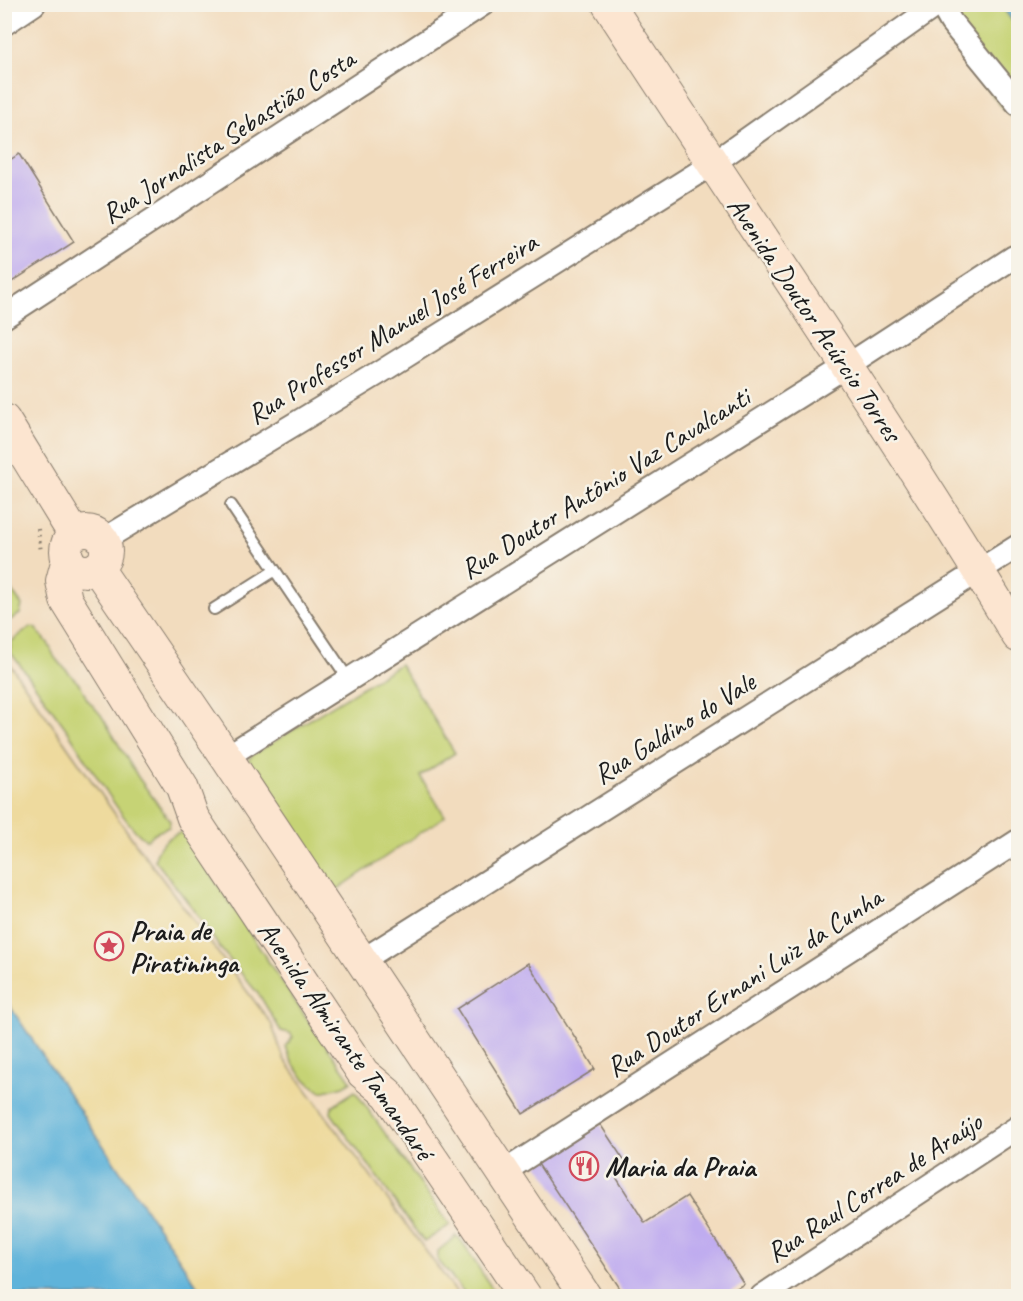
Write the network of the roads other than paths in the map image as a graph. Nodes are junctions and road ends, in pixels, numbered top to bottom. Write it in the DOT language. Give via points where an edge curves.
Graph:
graph roads {
  1 [pos="34,4"];
  2 [pos="483,4"];
  3 [pos="608,4"];
  4 [pos="940,4"];
  5 [pos="4,24"];
  6 [pos="1018,104"];
  7 [pos="712,164"];
  8 [pos="1014,257"];
  9 [pos="4,317"];
  10 [pos="848,365"];
  11 [pos="4,420"];
  12 [pos="231,505"];
  13 [pos="1018,546"];
  14 [pos="86,550"];
  15 [pos="274,571"];
  16 [pos="979,571"];
  17 [pos="214,609"];
  18 [pos="1018,636"];
  19 [pos="349,680"];
  20 [pos="226,758"];
  21 [pos="1018,841"];
  22 [pos="361,961"];
  23 [pos="1018,1127"];
  24 [pos="502,1173"];
  25 [pos="525,1296"];
  26 [pos="585,1296"];
  27 [pos="762,1296"];
  1 -- 5 [label="street"];
  2 -- 9 [label="street, Rua Jornalista Sebastião Costa"];
  3 -- 7 [label="street, Avenida Doutor Acúrcio Torres"];
  4 -- 6 [label="street"];
  4 -- 7 [label="street, Rua Professor Manuel José Ferreira"];
  7 -- 10 [label="street, Avenida Doutor Acúrcio Torres"];
  7 -- 14 [label="street, Rua Professor Manuel José Ferreira" via="379,373"];
  8 -- 10 [label="street, Rua Doutor Antônio Vaz Cavalcanti"];
  10 -- 16 [label="street, Avenida Doutor Acúrcio Torres"];
  10 -- 19 [label="street, Rua Doutor Antônio Vaz Cavalcanti"];
  11 -- 14 [label="street, Avenida Almirante Tamandaré"];
  12 -- 15 [label="lane"];
  13 -- 16 [label="street, Rua Galdino do Vale"];
  14 -- 20 [label="street, Avenida Almirante Tamandaré"];
  14 -- 25 [label="street, Avenida Almirante Tamandaré" via="62,581 66,600 182,787 193,818 363,1074 387,1095"];
  15 -- 17 [label="lane"];
  15 -- 19 [label="lane"];
  16 -- 18 [label="street, Avenida Doutor Acúrcio Torres"];
  16 -- 22 [label="street, Rua Galdino do Vale"];
  19 -- 20 [label="street, Rua Doutor Antônio Vaz Cavalcanti"];
  20 -- 22 [label="street, Avenida Almirante Tamandaré"];
  21 -- 24 [label="street, Rua Doutor Ernani Luiz da Cunha"];
  22 -- 24 [label="street, Avenida Almirante Tamandaré"];
  23 -- 27 [label="street, Rua Raul Correa de Araújo"];
  24 -- 26 [label="street, Avenida Almirante Tamandaré"];
}
